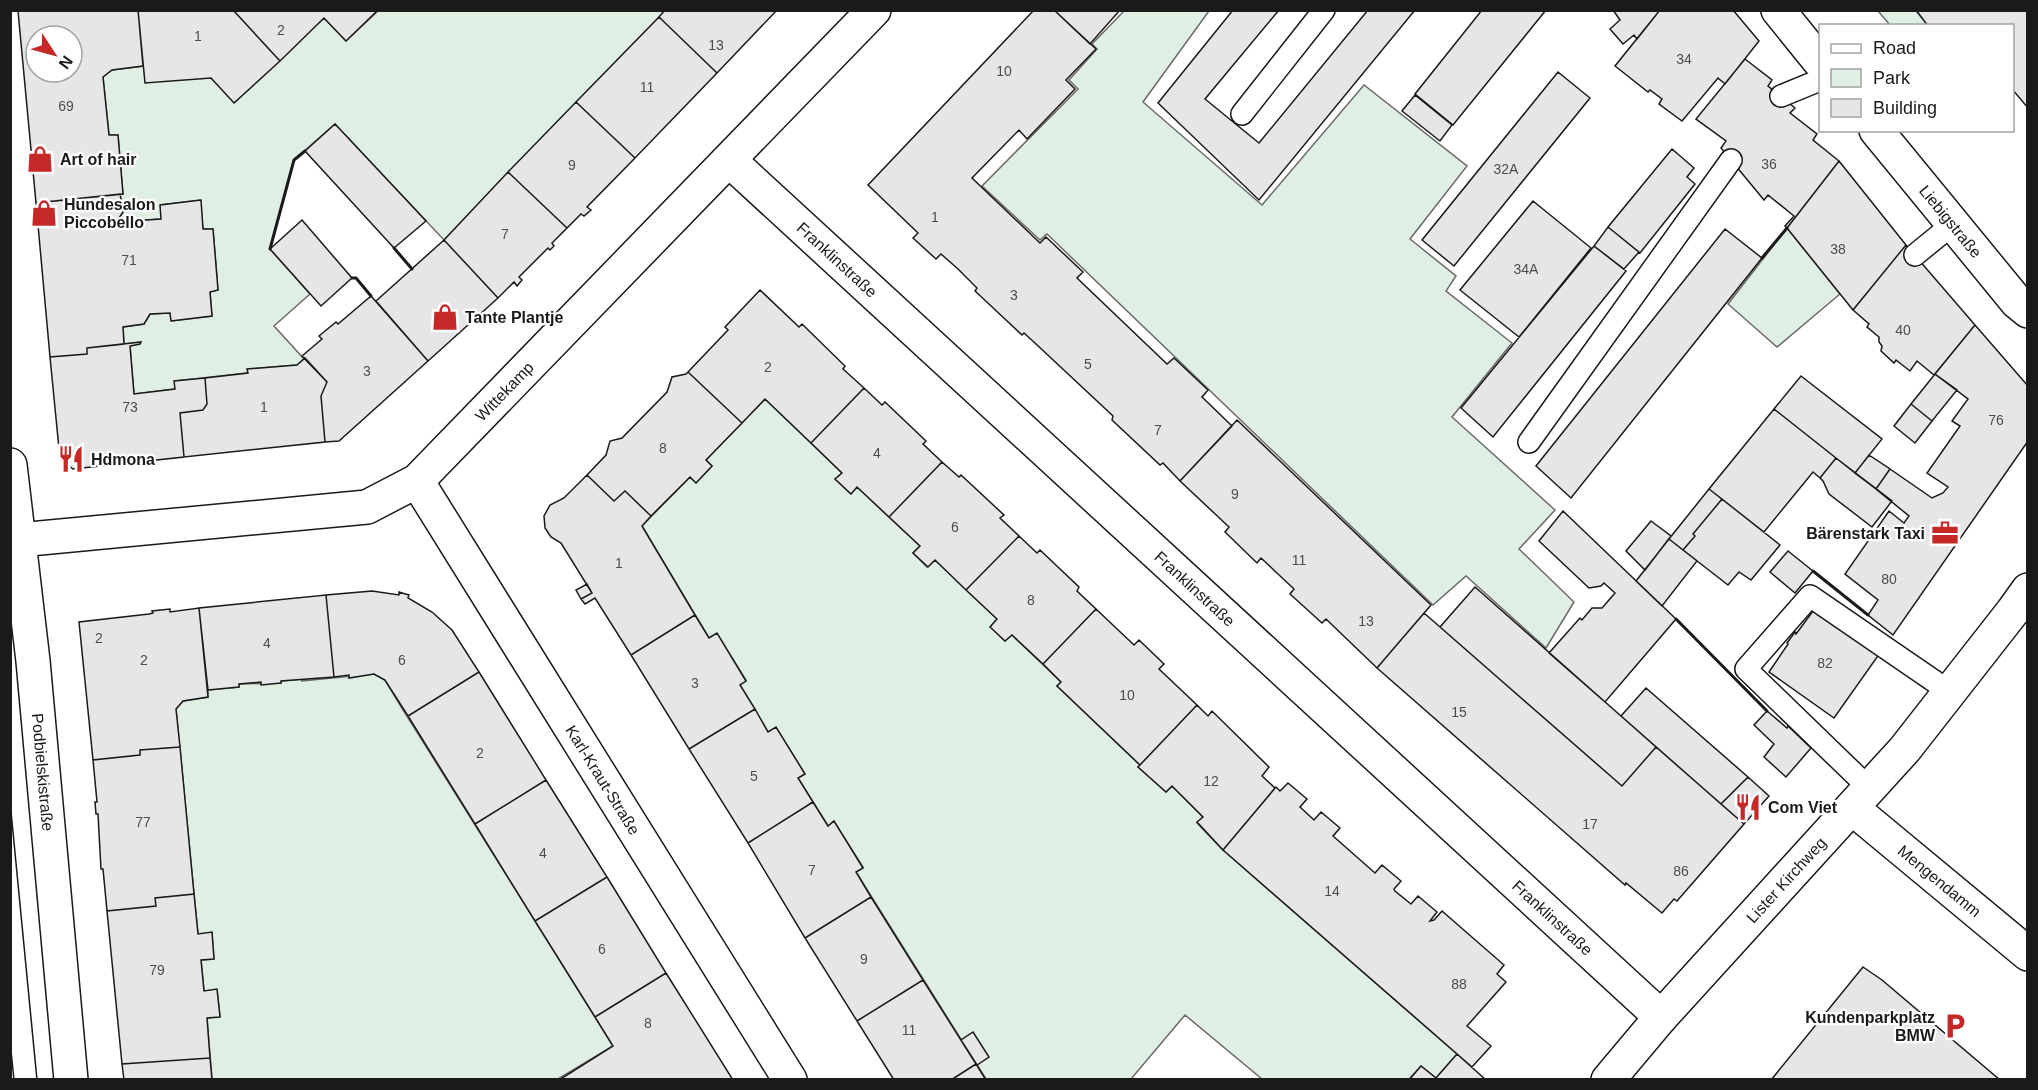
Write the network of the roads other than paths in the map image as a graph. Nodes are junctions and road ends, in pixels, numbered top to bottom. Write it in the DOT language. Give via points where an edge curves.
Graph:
graph roads {
  1 [pos="874,10"];
  2 [pos="1324,10"];
  3 [pos="1778,10"];
  4 [pos="1819,60"];
  5 [pos="1819,81"];
  6 [pos="1781,96"];
  7 [pos="1242,114"];
  8 [pos="1878,132"];
  9 [pos="729,160"];
  10 [pos="1731,160"];
  11 [pos="1953,224"];
  12 [pos="1915,255"];
  13 [pos="2028,311"];
  14 [pos="1529,442"];
  15 [pos="10,465"];
  16 [pos="417,481"];
  17 [pos="13,541"];
  18 [pos="2028,590"];
  19 [pos="1950,692"];
  20 [pos="1861,798"];
  21 [pos="2028,954"];
  22 [pos="1662,1017"];
  23 [pos="71,1080"];
  24 [pos="790,1080"];
  25 [pos="1608,1080"];
  1 -- 9 [label="street, Wittekamp"];
  2 -- 7 [label="lane"];
  3 -- 4 [label="street"];
  5 -- 6 [label="lane"];
  8 -- 11 [label="street, Liebigstraße"];
  9 -- 16 [label="street, Wittekamp"];
  9 -- 22 [label="street, Franklinstraße"];
  10 -- 14 [label="lane"];
  11 -- 12 [label="lane"];
  11 -- 13 [label="street, Liebigstraße"];
  15 -- 17 [label="street, Podbielskistraße"];
  16 -- 17 [label="street, Wittekamp" via="367,507"];
  16 -- 24 [label="street, Karl-Kraut-Straße"];
  17 -- 23 [label="street, Podbielskistraße" via="33,661"];
  18 -- 19 [label="street, Lister Kirchweg"];
  19 -- 20 [label="street, Lister Kirchweg"];
  19 -- 20 [label="lane" via="1810,596 1746,669"];
  20 -- 21 [label="street, Mengendamm"];
  20 -- 22 [label="street, Lister Kirchweg"];
  22 -- 25 [label="street, Lister Kirchweg"];
}
